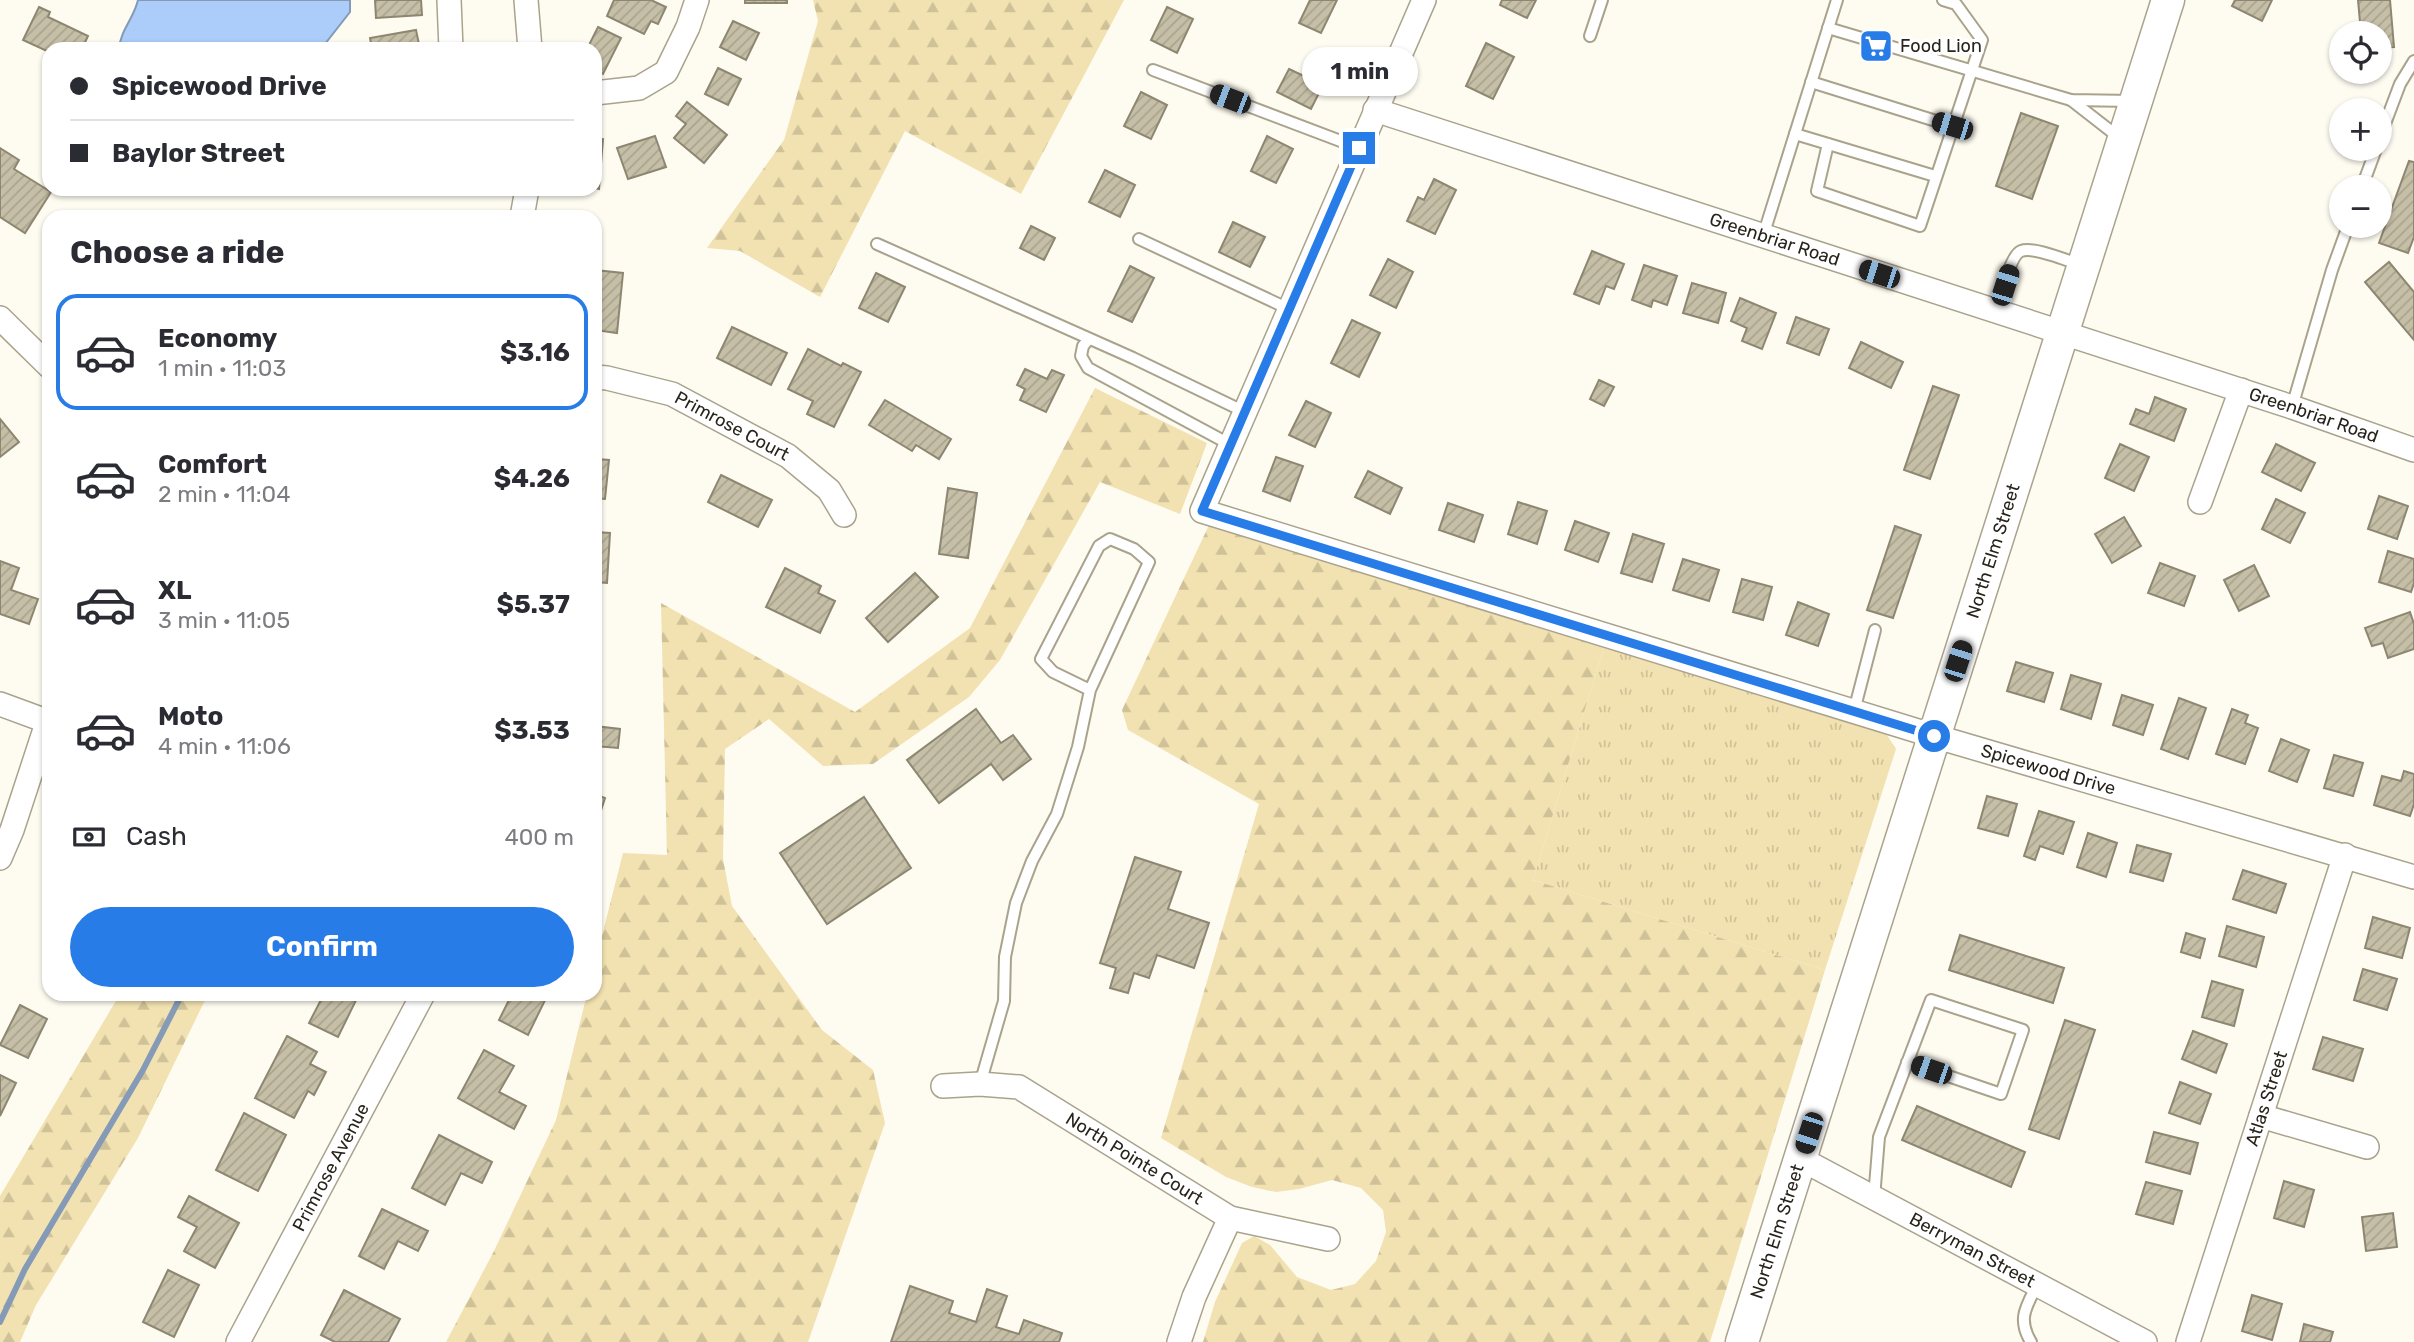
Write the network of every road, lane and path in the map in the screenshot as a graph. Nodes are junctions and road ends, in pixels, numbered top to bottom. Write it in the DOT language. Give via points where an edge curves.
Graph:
graph roads {
  1 [pos="449,0"];
  2 [pos="526,0"];
  3 [pos="697,0"];
  4 [pos="1424,0"];
  5 [pos="1602,0"];
  6 [pos="1836,0"];
  7 [pos="1943,0"];
  8 [pos="2168,0"];
  9 [pos="1828,28"];
  10 [pos="1590,36"];
  11 [pos="451,42"];
  12 [pos="529,42"];
  13 [pos="2414,61"];
  14 [pos="1153,70"];
  15 [pos="1971,71"];
  16 [pos="2410,76"];
  17 [pos="1811,82"];
  18 [pos="602,92"];
  19 [pos="2071,100"];
  20 [pos="2134,101"];
  21 [pos="1376,110"];
  22 [pos="2392,113"];
  23 [pos="1952,126"];
  24 [pos="1795,134"];
  25 [pos="2123,140"];
  26 [pos="1828,144"];
  27 [pos="1359,148"];
  28 [pos="1935,176"];
  29 [pos="1763,236"];
  30 [pos="2344,238"];
  31 [pos="1139,239"];
  32 [pos="877,244"];
  33 [pos="2084,266"];
  34 [pos="1289,309"];
  35 [pos="1996,312"];
  36 [pos="0,318"];
  37 [pos="2062,334"];
  38 [pos="1089,339"];
  39 [pos="42,359"];
  40 [pos="602,378"];
  41 [pos="2241,390"];
  42 [pos="2292,407"];
  43 [pos="1245,412"];
  44 [pos="1231,445"];
  45 [pos="2414,450"];
  46 [pos="2200,502"];
  47 [pos="844,515"];
  48 [pos="1875,630"];
  49 [pos="1090,690"];
  50 [pos="0,704"];
  51 [pos="1854,711"];
  52 [pos="42,718"];
  53 [pos="1934,736"];
  54 [pos="42,741"];
  55 [pos="2345,855"];
  56 [pos="0,858"];
  57 [pos="2414,877"];
  58 [pos="419,1001"];
  59 [pos="1907,1062"];
  60 [pos="980,1084"];
  61 [pos="943,1086"];
  62 [pos="2261,1116"];
  63 [pos="2367,1147"];
  64 [pos="1801,1159"];
  65 [pos="1874,1198"];
  66 [pos="1230,1218"];
  67 [pos="1328,1239"];
  68 [pos="2037,1285"];
  69 [pos="238,1342"];
  70 [pos="1180,1342"];
  71 [pos="1742,1342"];
  72 [pos="2031,1342"];
  73 [pos="2145,1342"];
  74 [pos="2188,1342"];
  1 -- 11 [label="street"];
  2 -- 12 [label="street"];
  3 -- 18 [label="street" via="666,72 639,89"];
  4 -- 21 [label="street"];
  5 -- 10 [label="lane"];
  6 -- 9 [label="lane"];
  7 -- 15 [label="lane" via="1956,4 1982,40"];
  8 -- 20 [label="main road, North Elm Street"];
  9 -- 15 [label="lane"];
  9 -- 17 [label="lane"];
  13 -- 16 [label="lane"];
  14 -- 27 [label="lane"];
  15 -- 19 [label="lane"];
  15 -- 23 [label="lane"];
  16 -- 22 [label="lane"];
  17 -- 23 [label="lane"];
  17 -- 24 [label="lane"];
  19 -- 20 [label="lane"];
  19 -- 25 [label="lane"];
  20 -- 25 [label="main road, North Elm Street"];
  21 -- 27 [label="street"];
  21 -- 29 [label="street, Greenbriar Road"];
  23 -- 28 [label="lane"];
  24 -- 26 [label="lane"];
  24 -- 29 [label="lane"];
  25 -- 33 [label="main road, North Elm Street"];
  26 -- 28 [label="lane"];
  26 -- 28 [label="lane" via="1817,191 1920,226"];
  27 -- 34 [label="street"];
  29 -- 35 [label="street, Greenbriar Road"];
  30 -- 42 [label="lane"];
  31 -- 34 [label="lane"];
  32 -- 38 [label="lane"];
  33 -- 35 [label="lane" via="2021,251 2013,259"];
  33 -- 37 [label="main road, North Elm Street"];
  34 -- 43 [label="street"];
  35 -- 37 [label="street, Greenbriar Road"];
  36 -- 39 [label="street"];
  37 -- 41 [label="street, Greenbriar Road"];
  37 -- 53 [label="main road, North Elm Street"];
  38 -- 43 [label="lane"];
  38 -- 44 [label="lane" via="1081,356 1088,368"];
  40 -- 47 [label="street, Primrose Court" via="671,394 788,456 829,490"];
  41 -- 42 [label="street, Greenbriar Road"];
  41 -- 46 [label="street"];
  42 -- 45 [label="street, Greenbriar Road"];
  43 -- 44 [label="street"];
  44 -- 51 [label="street, Spicewood Drive" via="1202,511"];
  48 -- 51 [label="lane"];
  49 -- 49 [label="lane" via="1149,562 1134,549 1110,539 1099,546 1041,659 1053,672"];
  49 -- 60 [label="lane" via="1057,814 1016,904 1005,957 1004,1002"];
  50 -- 52 [label="street"];
  51 -- 53 [label="street, Spicewood Drive"];
  53 -- 55 [label="street, Spicewood Drive"];
  53 -- 64 [label="main road, North Elm Street"];
  54 -- 56 [label="street"];
  55 -- 57 [label="street, Spicewood Drive"];
  55 -- 62 [label="street, Atlas Street"];
  58 -- 69 [label="street, Primrose Avenue"];
  59 -- 59 [label="lane" via="1931,1000 2023,1030 2001,1094"];
  59 -- 65 [label="lane" via="1878,1137"];
  60 -- 61 [label="street, North Pointe Court"];
  60 -- 66 [label="street, North Pointe Court" via="1019,1087"];
  62 -- 63 [label="street"];
  62 -- 74 [label="street, Atlas Street"];
  64 -- 65 [label="street, Berryman Street"];
  64 -- 71 [label="main road, North Elm Street"];
  65 -- 68 [label="street, Berryman Street"];
  66 -- 67 [label="street, North Pointe Court"];
  66 -- 70 [label="street" via="1194,1297"];
  68 -- 72 [label="lane" via="2024,1312 2024,1331"];
  68 -- 73 [label="street, Berryman Street"];
}
